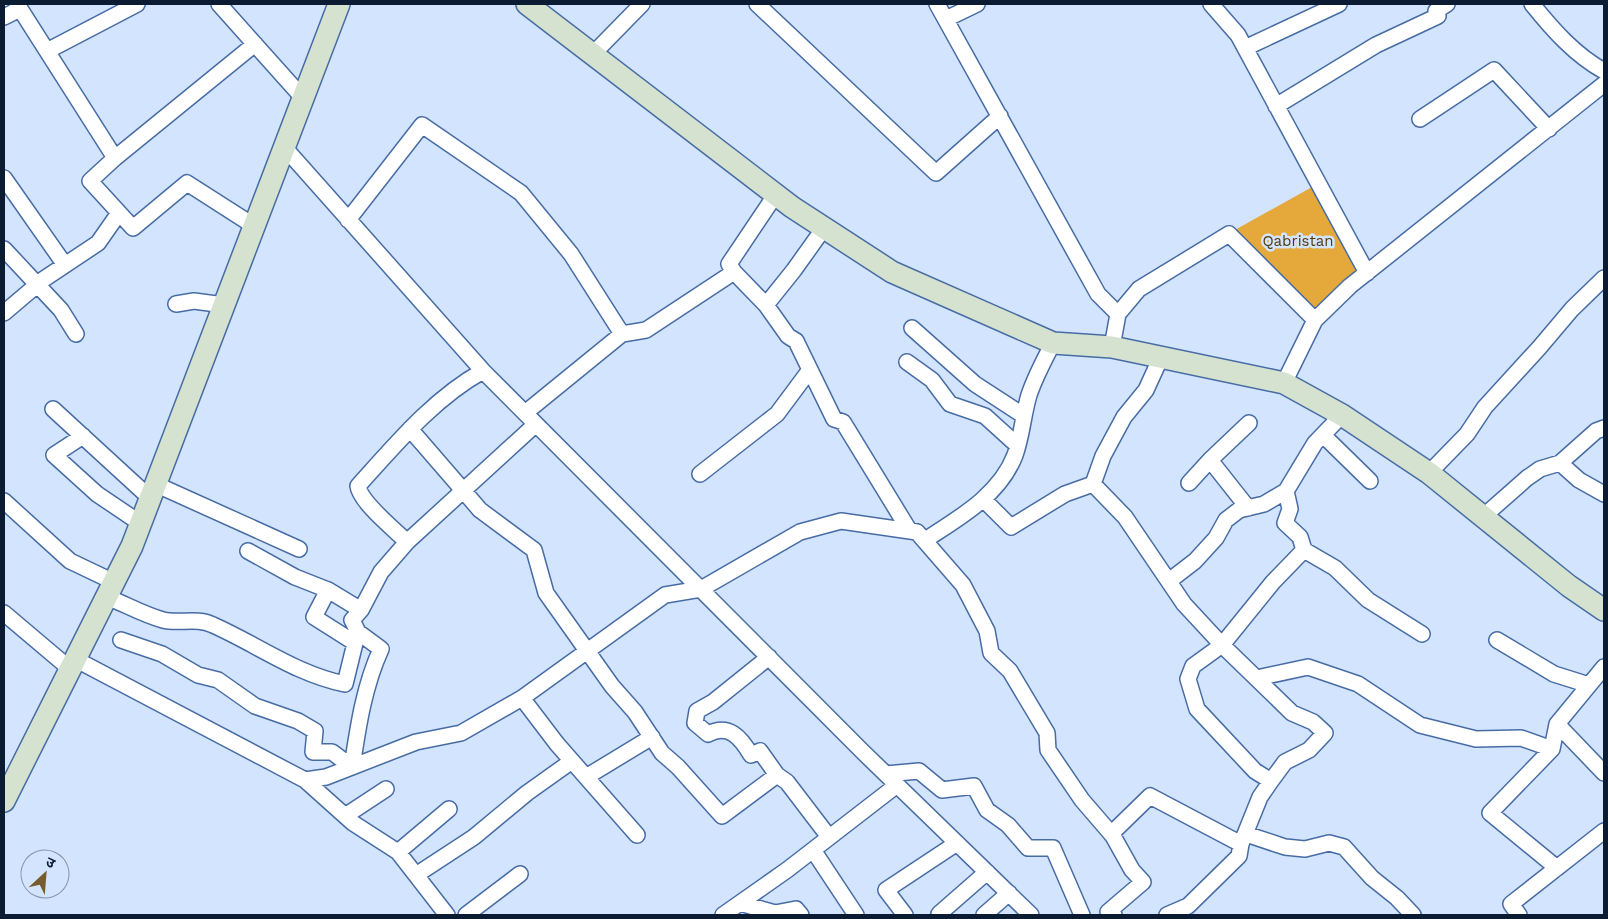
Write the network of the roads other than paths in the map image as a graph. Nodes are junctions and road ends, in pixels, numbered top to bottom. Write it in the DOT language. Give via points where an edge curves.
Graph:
graph roads {
  1 [pos="137,4"];
  2 [pos="219,4"];
  3 [pos="339,4"];
  4 [pos="527,4"];
  5 [pos="642,4"];
  6 [pos="757,4"];
  7 [pos="937,4"];
  8 [pos="977,4"];
  9 [pos="1211,4"];
  10 [pos="1339,4"];
  11 [pos="1447,4"];
  12 [pos="1532,4"];
  13 [pos="18,6"];
  14 [pos="4,17"];
  15 [pos="946,19"];
  16 [pos="255,44"];
  17 [pos="1245,48"];
  18 [pos="47,51"];
  19 [pos="593,54"];
  20 [pos="1604,71"];
  21 [pos="1604,84"];
  22 [pos="303,98"];
  23 [pos="1276,106"];
  24 [pos="1000,116"];
  25 [pos="1420,119"];
  26 [pos="1549,128"];
  27 [pos="284,147"];
  28 [pos="115,158"];
  29 [pos="4,178"];
  30 [pos="776,194"];
  31 [pos="119,213"];
  32 [pos="348,220"];
  33 [pos="254,226"];
  34 [pos="824,228"];
  35 [pos="4,249"];
  36 [pos="65,265"];
  37 [pos="734,272"];
  38 [pos="1367,274"];
  39 [pos="1604,278"];
  40 [pos="36,285"];
  41 [pos="176,304"];
  42 [pos="224,305"];
  43 [pos="766,306"];
  44 [pos="4,312"];
  45 [pos="1118,314"];
  46 [pos="1315,320"];
  47 [pos="912,328"];
  48 [pos="76,334"];
  49 [pos="622,334"];
  50 [pos="1053,343"];
  51 [pos="1112,347"];
  52 [pos="1161,357"];
  53 [pos="907,362"];
  54 [pos="483,370"];
  55 [pos="809,372"];
  56 [pos="1284,383"];
  57 [pos="53,409"];
  58 [pos="525,413"];
  59 [pos="1342,415"];
  60 [pos="1024,416"];
  61 [pos="1249,423"];
  62 [pos="536,424"];
  63 [pos="1604,428"];
  64 [pos="410,429"];
  65 [pos="1323,435"];
  66 [pos="83,436"];
  67 [pos="1017,445"];
  68 [pos="1210,460"];
  69 [pos="1560,463"];
  70 [pos="1429,473"];
  71 [pos="700,474"];
  72 [pos="1370,481"];
  73 [pos="1189,483"];
  74 [pos="1093,484"];
  75 [pos="153,491"];
  76 [pos="1286,491"];
  77 [pos="464,492"];
  78 [pos="1604,494"];
  79 [pos="983,499"];
  80 [pos="4,501"];
  81 [pos="1248,508"];
  82 [pos="1484,516"];
  83 [pos="140,523"];
  84 [pos="909,530"];
  85 [pos="925,540"];
  86 [pos="407,542"];
  87 [pos="299,549"];
  88 [pos="1304,550"];
  89 [pos="248,551"];
  90 [pos="1169,581"];
  91 [pos="110,589"];
  92 [pos="701,589"];
  93 [pos="328,590"];
  94 [pos="361,610"];
  95 [pos="1604,610"];
  96 [pos="4,613"];
  97 [pos="1422,634"];
  98 [pos="121,640"];
  99 [pos="1497,640"];
  100 [pos="1222,645"];
  101 [pos="587,651"];
  102 [pos="769,658"];
  103 [pos="72,664"];
  104 [pos="1604,668"];
  105 [pos="1257,678"];
  106 [pos="1589,685"];
  107 [pos="522,698"];
  108 [pos="1557,724"];
  109 [pos="652,737"];
  110 [pos="1552,749"];
  111 [pos="572,761"];
  112 [pos="352,767"];
  113 [pos="1604,773"];
  114 [pos="777,775"];
  115 [pos="586,776"];
  116 [pos="891,779"];
  117 [pos="306,780"];
  118 [pos="1271,782"];
  119 [pos="386,789"];
  120 [pos="4,801"];
  121 [pos="448,809"];
  122 [pos="345,816"];
  123 [pos="1604,831"];
  124 [pos="1111,834"];
  125 [pos="637,835"];
  126 [pos="829,837"];
  127 [pos="1243,839"];
  128 [pos="957,843"];
  129 [pos="813,850"];
  130 [pos="398,852"];
  131 [pos="1557,868"];
  132 [pos="987,872"];
  133 [pos="520,874"];
  134 [pos="416,875"];
  135 [pos="1009,893"];
  136 [pos="740,903"];
  137 [pos="447,915"];
  138 [pos="466,915"];
  139 [pos="723,915"];
  140 [pos="801,915"];
  141 [pos="856,915"];
  142 [pos="905,915"];
  143 [pos="939,915"];
  144 [pos="984,915"];
  145 [pos="1032,915"];
  146 [pos="1082,915"];
  147 [pos="1114,915"];
  148 [pos="1168,915"];
  149 [pos="1413,915"];
  150 [pos="1519,915"];
  1 -- 18 [label="street"];
  2 -- 16 [label="street"];
  3 -- 22 [label="main road"];
  4 -- 19 [label="main road"];
  5 -- 19 [label="street"];
  6 -- 24 [label="street" via="936,173"];
  7 -- 15 [label="street"];
  8 -- 15 [label="street"];
  9 -- 17 [label="street"];
  10 -- 17 [label="street"];
  11 -- 23 [label="street" via="1436,11 1438,16 1403,30"];
  12 -- 20 [label="street" via="1585,60"];
  13 -- 14 [label="street"];
  13 -- 18 [label="street"];
  15 -- 24 [label="street"];
  16 -- 22 [label="street"];
  16 -- 28 [label="street"];
  17 -- 23 [label="street"];
  18 -- 28 [label="street"];
  19 -- 30 [label="main road"];
  21 -- 26 [label="street"];
  22 -- 27 [label="main road"];
  23 -- 38 [label="street"];
  24 -- 45 [label="street" via="1098,294"];
  25 -- 26 [label="street" via="1494,70"];
  26 -- 38 [label="street"];
  27 -- 32 [label="street"];
  27 -- 33 [label="main road"];
  28 -- 31 [label="street" via="90,180"];
  29 -- 36 [label="street"];
  30 -- 34 [label="main road"];
  30 -- 37 [label="street" via="729,264"];
  31 -- 33 [label="street" via="133,228 187,183"];
  31 -- 36 [label="street" via="98,243"];
  32 -- 49 [label="street" via="422,125 521,193 571,254"];
  32 -- 54 [label="street"];
  33 -- 42 [label="main road"];
  34 -- 43 [label="street"];
  34 -- 50 [label="main road" via="892,272"];
  35 -- 40 [label="street"];
  36 -- 40 [label="street"];
  37 -- 43 [label="street"];
  37 -- 49 [label="street" via="646,330"];
  38 -- 46 [label="street"];
  39 -- 70 [label="street" via="1484,407 1466,434"];
  40 -- 44 [label="street"];
  40 -- 48 [label="street" via="61,310"];
  41 -- 42 [label="street" via="194,301"];
  42 -- 75 [label="main road"];
  43 -- 55 [label="street" via="788,336 796,341"];
  45 -- 46 [label="street" via="1139,288 1229,234"];
  45 -- 51 [label="street"];
  46 -- 56 [label="street"];
  47 -- 60 [label="street" via="975,384"];
  49 -- 58 [label="street"];
  50 -- 51 [label="main road"];
  50 -- 60 [label="street" via="1029,395"];
  51 -- 52 [label="main road"];
  52 -- 56 [label="main road"];
  52 -- 74 [label="street" via="1146,390 1124,418 1102,456"];
  53 -- 67 [label="street" via="932,380 950,404 985,416"];
  54 -- 58 [label="street"];
  54 -- 64 [label="street" via="466,380"];
  55 -- 71 [label="street" via="777,414"];
  55 -- 84 [label="street" via="834,419 843,422"];
  56 -- 59 [label="main road"];
  57 -- 66 [label="street"];
  58 -- 62 [label="street"];
  59 -- 65 [label="street"];
  59 -- 70 [label="main road"];
  60 -- 67 [label="street"];
  61 -- 68 [label="street"];
  62 -- 77 [label="street"];
  62 -- 92 [label="street"];
  63 -- 69 [label="street" via="1596,431"];
  64 -- 77 [label="street"];
  64 -- 86 [label="street" via="358,486 359,493"];
  65 -- 72 [label="street"];
  65 -- 76 [label="street"];
  66 -- 75 [label="street"];
  66 -- 83 [label="street" via="54,455 97,494"];
  67 -- 79 [label="street" via="996,486"];
  68 -- 73 [label="street"];
  68 -- 81 [label="street"];
  69 -- 78 [label="street" via="1579,480"];
  69 -- 82 [label="street" via="1540,469 1526,478"];
  70 -- 82 [label="main road"];
  74 -- 79 [label="street" via="1065,494 1011,527"];
  74 -- 90 [label="street" via="1125,517"];
  75 -- 83 [label="main road"];
  75 -- 87 [label="street"];
  76 -- 81 [label="street" via="1264,504"];
  76 -- 88 [label="street" via="1290,509 1285,523 1300,536"];
  77 -- 86 [label="street"];
  77 -- 101 [label="street" via="480,510 534,550 546,593"];
  79 -- 85 [label="street" via="969,512"];
  80 -- 91 [label="street" via="70,561"];
  81 -- 90 [label="street" via="1239,510 1226,520 1216,538 1195,561"];
  82 -- 95 [label="main road" via="1569,586"];
  83 -- 91 [label="main road"];
  84 -- 85 [label="street" via="918,532"];
  84 -- 92 [label="street" via="841,521 800,532"];
  85 -- 124 [label="street" via="963,585 987,631 991,653 1010,671 1047,733 1048,750 1082,800"];
  86 -- 94 [label="street" via="381,572"];
  88 -- 97 [label="street" via="1335,568 1368,600"];
  88 -- 100 [label="street" via="1273,582"];
  89 -- 93 [label="street" via="295,577"];
  90 -- 100 [label="street" via="1184,604"];
  91 -- 93 [label="street" via="165,620 212,624 288,665 320,679 345,684 355,643 314,617"];
  91 -- 103 [label="main road"];
  92 -- 101 [label="street" via="665,595"];
  92 -- 102 [label="street"];
  93 -- 94 [label="street"];
  94 -- 112 [label="street" via="352,620 358,632 381,649 359,720"];
  96 -- 103 [label="street"];
  98 -- 112 [label="street" via="162,654 198,675 218,680 255,706 298,721 315,731 313,752 332,752"];
  99 -- 106 [label="street" via="1554,674"];
  100 -- 105 [label="street"];
  100 -- 118 [label="street" via="1193,666 1188,679 1197,709 1255,771"];
  101 -- 107 [label="street"];
  101 -- 109 [label="street"];
  102 -- 114 [label="street" via="697,711 695,723 708,734 718,729 726,730 743,741 751,755 760,751"];
  102 -- 116 [label="street"];
  103 -- 117 [label="street"];
  103 -- 120 [label="main road"];
  104 -- 106 [label="street"];
  105 -- 110 [label="street" via="1308,668 1358,684 1420,725 1476,740 1520,738"];
  105 -- 118 [label="street" via="1292,713 1313,722 1326,733 1309,750 1285,762"];
  106 -- 108 [label="street"];
  107 -- 111 [label="street"];
  107 -- 112 [label="street" via="461,733 416,742"];
  108 -- 110 [label="street"];
  108 -- 113 [label="street"];
  109 -- 114 [label="street" via="662,753 678,766 722,816"];
  109 -- 115 [label="street"];
  110 -- 131 [label="street" via="1490,813"];
  111 -- 115 [label="street"];
  111 -- 134 [label="street" via="474,837"];
  112 -- 117 [label="street" via="326,777"];
  114 -- 126 [label="street" via="787,782"];
  115 -- 125 [label="street"];
  116 -- 126 [label="street"];
  116 -- 128 [label="street"];
  116 -- 146 [label="street" via="919,770 942,790 974,786 987,810 1008,825 1028,848 1053,848"];
  117 -- 122 [label="street"];
  118 -- 127 [label="street" via="1260,797"];
  119 -- 122 [label="street"];
  121 -- 130 [label="street"];
  122 -- 130 [label="street"];
  123 -- 131 [label="street"];
  124 -- 127 [label="street" via="1150,796"];
  124 -- 147 [label="street" via="1142,882 1108,912"];
  126 -- 129 [label="street"];
  127 -- 148 [label="street" via="1239,856 1208,888 1188,906"];
  127 -- 149 [label="street" via="1305,849 1329,842 1344,848"];
  128 -- 132 [label="street"];
  128 -- 142 [label="street" via="886,890"];
  129 -- 136 [label="street"];
  129 -- 141 [label="street"];
  130 -- 134 [label="street"];
  131 -- 150 [label="street" via="1511,904"];
  132 -- 135 [label="street"];
  132 -- 143 [label="street"];
  133 -- 138 [label="street"];
  134 -- 137 [label="street"];
  135 -- 144 [label="street"];
  135 -- 145 [label="street"];
  136 -- 139 [label="street"];
  136 -- 140 [label="street" via="776,913 796,909"];
}
